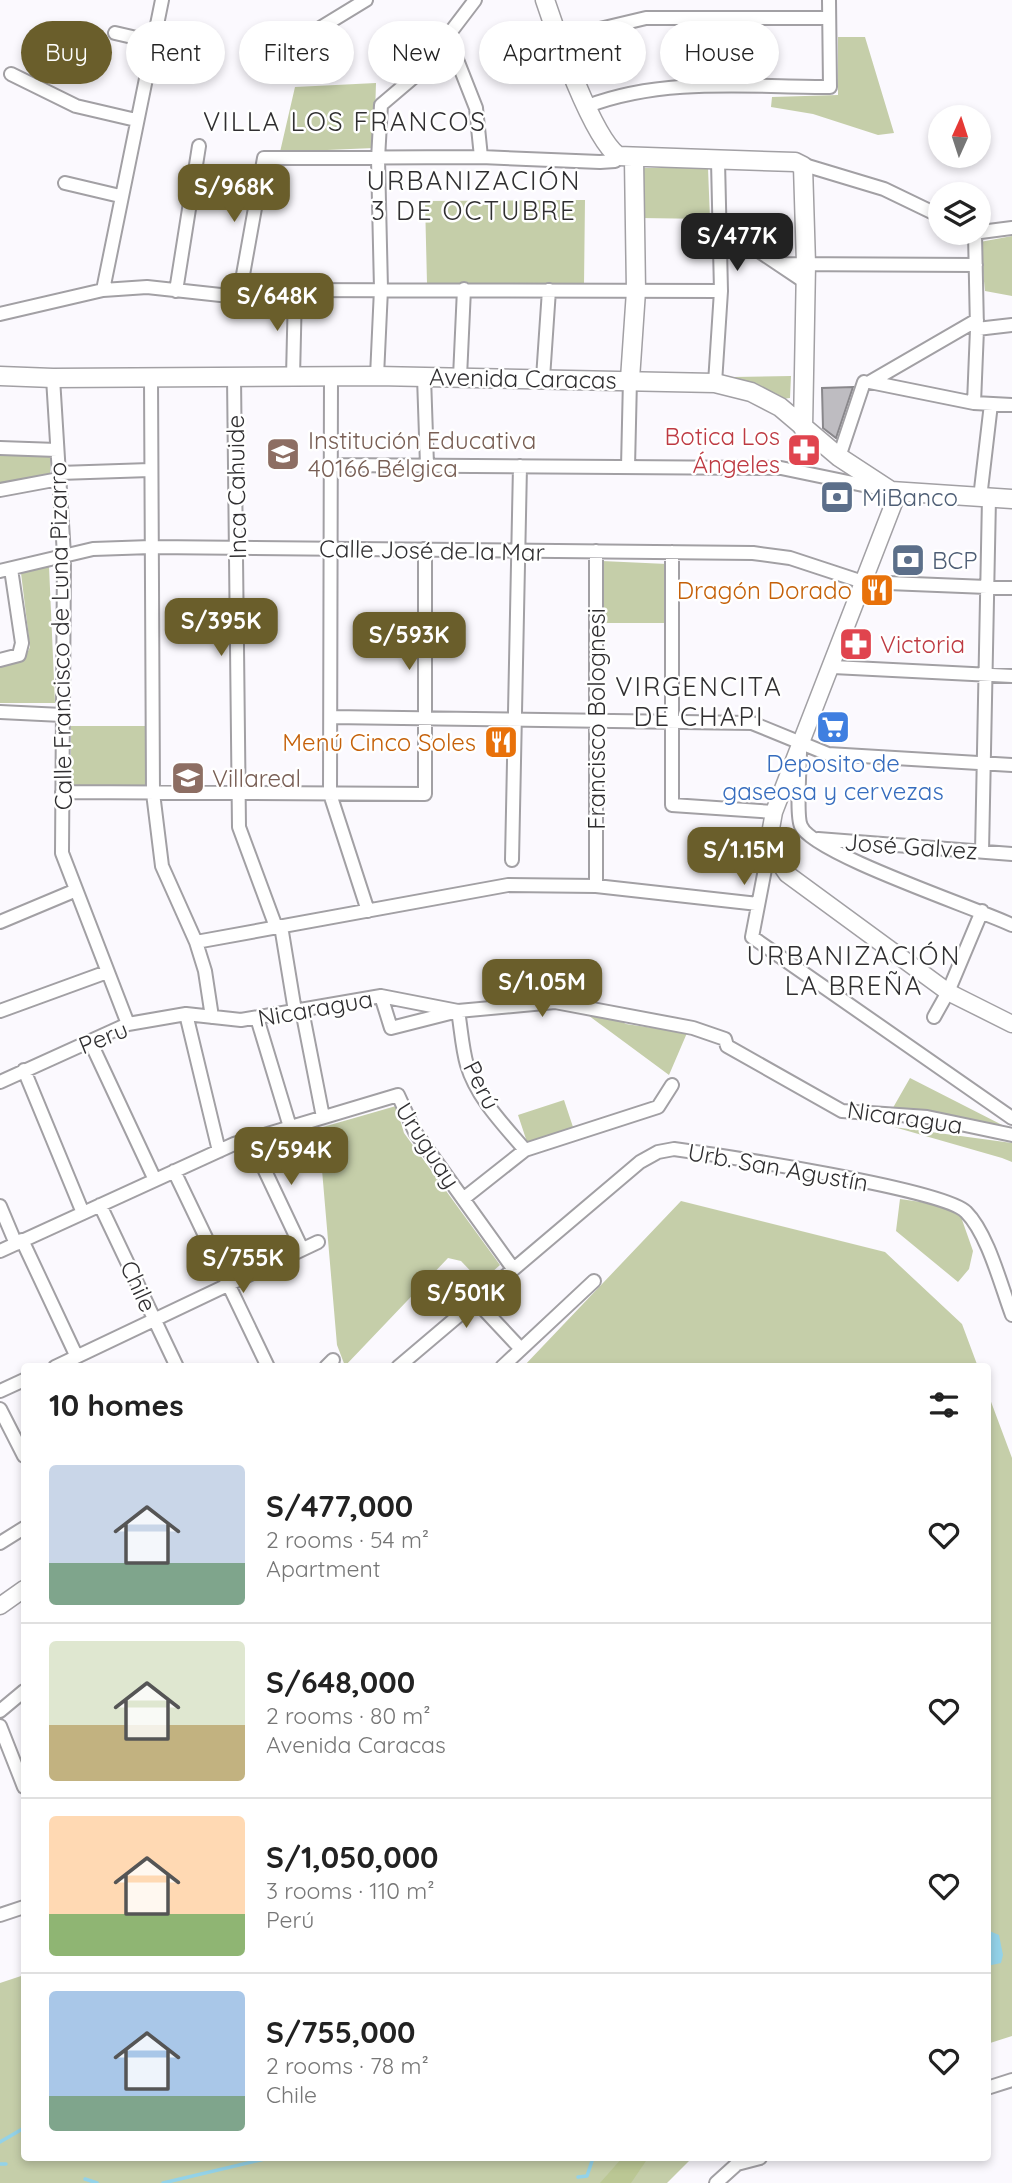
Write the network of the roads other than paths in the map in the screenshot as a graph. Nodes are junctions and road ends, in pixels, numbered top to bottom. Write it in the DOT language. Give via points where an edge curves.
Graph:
graph roads {
  1 [pos="162,0"];
  2 [pos="366,0"];
  3 [pos="475,0"];
  4 [pos="545,0"];
  5 [pos="829,0"];
  6 [pos="829,18"];
  7 [pos="158,21"];
  8 [pos="332,21"];
  9 [pos="459,21"];
  10 [pos="552,21"];
  11 [pos="633,21"];
  12 [pos="115,33"];
  13 [pos="126,36"];
  14 [pos="11,75"];
  15 [pos="465,81"];
  16 [pos="144,84"];
  17 [pos="407,84"];
  18 [pos="578,84"];
  19 [pos="588,106"];
  20 [pos="136,120"];
  21 [pos="199,146"];
  22 [pos="481,157"];
  23 [pos="626,157"];
  24 [pos="378,159"];
  25 [pos="718,161"];
  26 [pos="801,164"];
  27 [pos="65,183"];
  28 [pos="120,196"];
  29 [pos="928,210"];
  30 [pos="720,225"];
  31 [pos="1012,228"];
  32 [pos="991,231"];
  33 [pos="975,245"];
  34 [pos="779,264"];
  35 [pos="806,264"];
  36 [pos="976,265"];
  37 [pos="806,282"];
  38 [pos="381,289"];
  39 [pos="464,289"];
  40 [pos="103,290"];
  41 [pos="549,290"];
  42 [pos="721,290"];
  43 [pos="176,291"];
  44 [pos="295,291"];
  45 [pos="636,291"];
  46 [pos="239,297"];
  47 [pos="0,314"];
  48 [pos="977,324"];
  49 [pos="1012,325"];
  50 [pos="0,376"];
  51 [pos="331,376"];
  52 [pos="377,376"];
  53 [pos="234,377"];
  54 [pos="293,377"];
  55 [pos="424,377"];
  56 [pos="460,377"];
  57 [pos="543,377"];
  58 [pos="151,378"];
  59 [pos="53,379"];
  60 [pos="630,379"];
  61 [pos="867,382"];
  62 [pos="715,383"];
  63 [pos="974,403"];
  64 [pos="991,404"];
  65 [pos="1012,405"];
  66 [pos="803,428"];
  67 [pos="0,448"];
  68 [pos="57,450"];
  69 [pos="839,457"];
  70 [pos="331,465"];
  71 [pos="427,466"];
  72 [pos="520,466"];
  73 [pos="628,467"];
  74 [pos="150,470"];
  75 [pos="59,476"];
  76 [pos="0,490"];
  77 [pos="891,491"];
  78 [pos="985,498"];
  79 [pos="1012,499"];
  80 [pos="151,547"];
  81 [pos="236,548"];
  82 [pos="331,549"];
  83 [pos="425,550"];
  84 [pos="519,550"];
  85 [pos="596,551"];
  86 [pos="672,552"];
  87 [pos="64,555"];
  88 [pos="6,570"];
  89 [pos="863,582"];
  90 [pos="987,587"];
  91 [pos="1012,588"];
  92 [pos="0,660"];
  93 [pos="833,667"];
  94 [pos="985,675"];
  95 [pos="1012,676"];
  96 [pos="0,712"];
  97 [pos="62,715"];
  98 [pos="331,717"];
  99 [pos="425,718"];
  100 [pos="517,719"];
  101 [pos="596,720"];
  102 [pos="672,722"];
  103 [pos="800,744"];
  104 [pos="984,764"];
  105 [pos="1012,765"];
  106 [pos="62,792"];
  107 [pos="153,793"];
  108 [pos="239,793"];
  109 [pos="330,794"];
  110 [pos="774,812"];
  111 [pos="811,839"];
  112 [pos="770,843"];
  113 [pos="982,852"];
  114 [pos="1012,854"];
  115 [pos="512,860"];
  116 [pos="596,886"];
  117 [pos="74,891"];
  118 [pos="758,904"];
  119 [pos="368,911"];
  120 [pos="982,911"];
  121 [pos="0,922"];
  122 [pos="1012,925"];
  123 [pos="279,927"];
  124 [pos="196,942"];
  125 [pos="107,972"];
  126 [pos="948,992"];
  127 [pos="381,996"];
  128 [pos="298,1010"];
  129 [pos="458,1011"];
  130 [pos="0,1012"];
  131 [pos="186,1014"];
  132 [pos="212,1017"];
  133 [pos="934,1017"];
  134 [pos="257,1018"];
  135 [pos="128,1024"];
  136 [pos="1012,1024"];
  137 [pos="90,1041"];
  138 [pos="24,1070"];
  139 [pos="0,1082"];
  140 [pos="673,1085"];
  141 [pos="323,1117"];
  142 [pos="1012,1118"];
  143 [pos="290,1127"];
  144 [pos="1012,1135"];
  145 [pos="250,1139"];
  146 [pos="524,1150"];
  147 [pos="219,1151"];
  148 [pos="174,1171"];
  149 [pos="155,1180"];
  150 [pos="463,1199"];
  151 [pos="100,1205"];
  152 [pos="0,1206"];
  153 [pos="83,1213"];
  154 [pos="19,1242"];
  155 [pos="318,1242"];
  156 [pos="302,1249"];
  157 [pos="0,1251"];
  158 [pos="512,1268"];
  159 [pos="594,1281"];
  160 [pos="228,1283"];
  161 [pos="475,1300"];
  162 [pos="1012,1315"];
  163 [pos="154,1318"];
  164 [pos="521,1349"];
  165 [pos="76,1355"];
  166 [pos="62,1363"];
  167 [pos="175,1363"];
  168 [pos="266,1363"];
  169 [pos="403,1363"];
  170 [pos="506,1363"];
  171 [pos="21,1381"];
  172 [pos="0,1391"];
  173 [pos="0,1409"];
  174 [pos="21,1451"];
  175 [pos="21,1530"];
  176 [pos="0,1543"];
  177 [pos="21,1590"];
  178 [pos="2,1600"];
  179 [pos="21,1694"];
  180 [pos="0,1711"];
  181 [pos="0,1726"];
  182 [pos="21,1776"];
  183 [pos="21,1908"];
  184 [pos="0,1915"];
  185 [pos="1012,2080"];
  186 [pos="991,2087"];
  187 [pos="748,2161"];
  188 [pos="716,2183"];
  1 -- 7 [label="street"];
  2 -- 8 [label="street"];
  3 -- 9 [label="street"];
  4 -- 10 [label="main road"];
  5 -- 6 [label="street"];
  6 -- 11 [label="street"];
  6 -- 19 [label="street" via="830,87 653,88"];
  12 -- 13 [label="street"];
  14 -- 20 [label="street" via="76,106"];
  15 -- 22 [label="street" via="476,108"];
  16 -- 20 [label="street"];
  17 -- 24 [label="street" via="381,105"];
  18 -- 19 [label="main road"];
  19 -- 23 [label="main road" via="607,144"];
  20 -- 28 [label="street"];
  21 -- 43 [label="street"];
  22 -- 23 [label="street" via="600,162"];
  22 -- 24 [label="street"];
  23 -- 25 [label="main road"];
  23 -- 45 [label="main road"];
  24 -- 38 [label="street"];
  24 -- 46 [label="street" via="264,158"];
  25 -- 26 [label="main road"];
  25 -- 30 [label="street"];
  26 -- 29 [label="street" via="884,189"];
  26 -- 35 [label="main road" via="805,173"];
  27 -- 28 [label="street"];
  28 -- 40 [label="street"];
  30 -- 34 [label="street"];
  30 -- 42 [label="street"];
  31 -- 32 [label="street"];
  33 -- 36 [label="street"];
  34 -- 35 [label="street"];
  34 -- 37 [label="street"];
  35 -- 36 [label="street"];
  35 -- 37 [label="main road"];
  36 -- 48 [label="street"];
  37 -- 66 [label="main road"];
  38 -- 39 [label="street"];
  38 -- 44 [label="street"];
  38 -- 52 [label="street"];
  39 -- 41 [label="street"];
  39 -- 56 [label="street"];
  40 -- 43 [label="street" via="147,287"];
  40 -- 47 [label="street"];
  41 -- 45 [label="street"];
  41 -- 57 [label="street"];
  42 -- 45 [label="street"];
  42 -- 62 [label="street"];
  43 -- 46 [label="street"];
  44 -- 46 [label="street" via="248,290"];
  44 -- 54 [label="street"];
  45 -- 60 [label="main road"];
  48 -- 49 [label="street"];
  48 -- 61 [label="street"];
  48 -- 63 [label="street"];
  50 -- 59 [label="main road, Avenida Caracas"];
  51 -- 52 [label="main road, Avenida Caracas"];
  51 -- 54 [label="main road, Avenida Caracas"];
  51 -- 70 [label="street"];
  52 -- 55 [label="main road, Avenida Caracas"];
  53 -- 54 [label="main road, Avenida Caracas"];
  53 -- 58 [label="main road, Avenida Caracas"];
  53 -- 81 [label="street, Inca Cahuide"];
  55 -- 56 [label="main road, Avenida Caracas"];
  55 -- 71 [label="street"];
  56 -- 57 [label="main road, Avenida Caracas"];
  57 -- 60 [label="main road, Avenida Caracas"];
  58 -- 59 [label="main road, Avenida Caracas"];
  58 -- 74 [label="street"];
  59 -- 68 [label="street, Calle Francisco de Luna Pizarro"];
  60 -- 62 [label="main road, Avenida Caracas"];
  60 -- 73 [label="street"];
  61 -- 63 [label="street"];
  61 -- 69 [label="street"];
  62 -- 66 [label="main road, Avenida Caracas" via="751,392 780,407"];
  63 -- 64 [label="street"];
  64 -- 65 [label="street"];
  64 -- 78 [label="street"];
  66 -- 69 [label="main road, Avenida Caracas"];
  67 -- 68 [label="street"];
  68 -- 75 [label="street, Calle Francisco de Luna Pizarro"];
  69 -- 77 [label="main road, Avenida Caracas"];
  70 -- 71 [label="street"];
  70 -- 82 [label="street"];
  71 -- 72 [label="street"];
  72 -- 73 [label="street"];
  72 -- 84 [label="street"];
  73 -- 77 [label="street" via="781,468"];
  74 -- 75 [label="street"];
  74 -- 80 [label="street"];
  75 -- 76 [label="street"];
  75 -- 87 [label="street, Calle Francisco de Luna Pizarro"];
  77 -- 78 [label="main road, Avenida Caracas"];
  77 -- 89 [label="street" via="895,500"];
  78 -- 79 [label="main road, Avenida Caracas"];
  78 -- 90 [label="street"];
  80 -- 81 [label="street, Calle José de la Mar"];
  80 -- 87 [label="street, Calle José de la Mar"];
  80 -- 107 [label="street"];
  81 -- 82 [label="street, Calle José de la Mar"];
  81 -- 108 [label="street, Inca Cahuide"];
  82 -- 83 [label="street, Calle José de la Mar"];
  82 -- 98 [label="street"];
  83 -- 84 [label="street, Calle José de la Mar"];
  83 -- 99 [label="street"];
  84 -- 85 [label="street, Calle José de la Mar"];
  84 -- 100 [label="street"];
  85 -- 86 [label="street, Calle José de la Mar"];
  85 -- 101 [label="street, Francisco Bolognesi"];
  86 -- 89 [label="street, Calle José de la Mar" via="790,558"];
  86 -- 102 [label="street"];
  87 -- 88 [label="street, Calle José de la Mar"];
  87 -- 97 [label="street, Calle Francisco de Luna Pizarro"];
  88 -- 92 [label="street" via="22,643 19,655"];
  89 -- 90 [label="street, Calle José de la Mar"];
  89 -- 93 [label="street"];
  90 -- 91 [label="street, Calle José de la Mar"];
  90 -- 94 [label="street"];
  93 -- 94 [label="street"];
  93 -- 103 [label="street"];
  94 -- 95 [label="street"];
  94 -- 104 [label="street"];
  96 -- 97 [label="street"];
  97 -- 106 [label="street, Calle Francisco de Luna Pizarro"];
  98 -- 99 [label="street"];
  98 -- 109 [label="street"];
  99 -- 100 [label="street"];
  99 -- 109 [label="street" via="425,794"];
  100 -- 101 [label="street"];
  100 -- 115 [label="street"];
  101 -- 102 [label="street"];
  101 -- 116 [label="street, Francisco Bolognesi"];
  102 -- 103 [label="street" via="752,723"];
  102 -- 110 [label="street" via="672,805"];
  103 -- 104 [label="street" via="828,754"];
  103 -- 110 [label="street"];
  103 -- 111 [label="street" via="800,825"];
  104 -- 105 [label="street"];
  104 -- 113 [label="street"];
  106 -- 107 [label="street"];
  106 -- 117 [label="street, Calle Francisco de Luna Pizarro" via="62,853"];
  107 -- 108 [label="street"];
  107 -- 124 [label="street" via="162,866"];
  108 -- 109 [label="street"];
  108 -- 123 [label="street, Inca Cahuide" via="239,827"];
  109 -- 119 [label="street"];
  110 -- 112 [label="street"];
  111 -- 113 [label="street, José Galvez"];
  111 -- 120 [label="street" via="847,858"];
  112 -- 118 [label="street"];
  112 -- 126 [label="street" via="787,874"];
  113 -- 114 [label="street, José Galvez"];
  116 -- 118 [label="street"];
  116 -- 119 [label="street" via="508,885"];
  117 -- 121 [label="street"];
  117 -- 125 [label="street, Calle Francisco de Luna Pizarro"];
  118 -- 142 [label="street" via="752,937"];
  119 -- 123 [label="street"];
  120 -- 122 [label="street"];
  120 -- 126 [label="street"];
  123 -- 124 [label="street"];
  123 -- 128 [label="street, Inca Cahuide"];
  124 -- 132 [label="street"];
  125 -- 130 [label="street"];
  125 -- 135 [label="street, Calle Francisco de Luna Pizarro"];
  126 -- 133 [label="street"];
  126 -- 136 [label="street"];
  127 -- 128 [label="street, Nicaragua"];
  127 -- 129 [label="street, Nicaragua"];
  127 -- 129 [label="street" via="391,1028"];
  128 -- 134 [label="street, Nicaragua"];
  128 -- 141 [label="street, Inca Cahuide"];
  129 -- 144 [label="street, Nicaragua" via="555,1002 693,1028 725,1040 727,1046 842,1111 927,1117"];
  129 -- 146 [label="street, Perú" via="467,1065 484,1100"];
  131 -- 132 [label="street, Peru"];
  131 -- 135 [label="street, Peru"];
  131 -- 147 [label="street"];
  132 -- 134 [label="street, Nicaragua"];
  134 -- 143 [label="street"];
  135 -- 137 [label="street, Peru"];
  137 -- 138 [label="street, Peru"];
  137 -- 149 [label="street"];
  138 -- 139 [label="street, Peru"];
  138 -- 153 [label="street"];
  140 -- 146 [label="street" via="658,1107"];
  141 -- 143 [label="street, Uruguay"];
  141 -- 150 [label="street, Uruguay" via="398,1095 415,1132"];
  143 -- 145 [label="street, Uruguay"];
  145 -- 147 [label="street, Uruguay"];
  145 -- 156 [label="street"];
  146 -- 150 [label="street"];
  147 -- 148 [label="street, Uruguay"];
  148 -- 149 [label="street, Uruguay"];
  148 -- 160 [label="street"];
  149 -- 151 [label="street, Uruguay"];
  150 -- 158 [label="street, Uruguay"];
  151 -- 153 [label="street, Uruguay"];
  151 -- 163 [label="street, Chile"];
  152 -- 154 [label="street"];
  153 -- 154 [label="street, Uruguay"];
  154 -- 157 [label="street, Uruguay"];
  154 -- 165 [label="street"];
  155 -- 156 [label="street"];
  156 -- 160 [label="street"];
  158 -- 161 [label="street, Urb. San Agustín"];
  158 -- 162 [label="street, Urb. San Agustín" via="640,1162 674,1149 866,1182 952,1202 976,1227"];
  159 -- 164 [label="street"];
  160 -- 163 [label="street"];
  160 -- 168 [label="street"];
  161 -- 164 [label="street"];
  161 -- 169 [label="street, Urb. San Agustín"];
  163 -- 165 [label="street"];
  163 -- 167 [label="street, Chile"];
  164 -- 170 [label="street"];
  165 -- 166 [label="street"];
  171 -- 172 [label="street"];
  173 -- 174 [label="street"];
  175 -- 176 [label="street"];
  177 -- 178 [label="street"];
  179 -- 180 [label="street"];
  181 -- 182 [label="street"];
  183 -- 184 [label="street"];
  185 -- 186 [label="street"];
  187 -- 188 [label="street" via="737,2164"];
}
